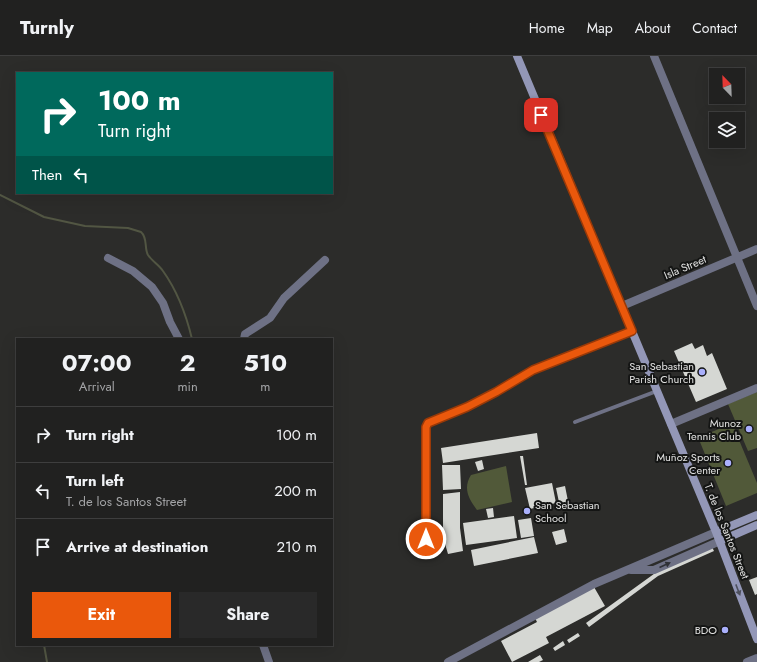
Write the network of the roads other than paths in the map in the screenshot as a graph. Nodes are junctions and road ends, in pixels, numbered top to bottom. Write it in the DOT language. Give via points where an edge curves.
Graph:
graph roads {
  1 [pos="517,56"];
  2 [pos="654,56"];
  3 [pos="757,249"];
  4 [pos="738,257"];
  5 [pos="108,258"];
  6 [pos="325,260"];
  7 [pos="622,306"];
  8 [pos="757,306"];
  9 [pos="632,331"];
  10 [pos="178,338"];
  11 [pos="244,338"];
  12 [pos="757,388"];
  13 [pos="657,390"];
  14 [pos="575,422"];
  15 [pos="671,424"];
  16 [pos="757,515"];
  17 [pos="757,525"];
  18 [pos="716,532"];
  19 [pos="426,539"];
  20 [pos="720,541"];
  21 [pos="627,570"];
  22 [pos="757,639"];
  23 [pos="264,646"];
  24 [pos="757,658"];
  25 [pos="269,662"];
  26 [pos="448,662"];
  27 [pos="748,662"];
  1 -- 7 [label="main road, T. de los Santos Street"];
  2 -- 4 [label="street"];
  3 -- 4 [label="street, Isla Street"];
  4 -- 7 [label="street, Isla Street"];
  4 -- 8 [label="street"];
  5 -- 10 [label="street" via="133,271 152,287 164,303"];
  6 -- 11 [label="street" via="284,298 270,318 245,334"];
  7 -- 9 [label="main road, T. de los Santos Street"];
  9 -- 13 [label="main road, T. de los Santos Street"];
  9 -- 19 [label="street" via="533,370 467,407 428,423"];
  12 -- 15 [label="street"];
  13 -- 14 [label="lane"];
  13 -- 15 [label="main road, T. de los Santos Street"];
  15 -- 18 [label="main road, T. de los Santos Street"];
  16 -- 18 [label="main road"];
  17 -- 20 [label="main road"];
  18 -- 20 [label="main road, T. de los Santos Street"];
  18 -- 21 [label="street"];
  21 -- 20 [label="street, one-way" via="654,570"];
  20 -- 22 [label="main road, T. de los Santos Street, one-way"];
  21 -- 26 [label="street" via="594,584"];
  23 -- 25 [label="street"];
  24 -- 27 [label="street"];
}
